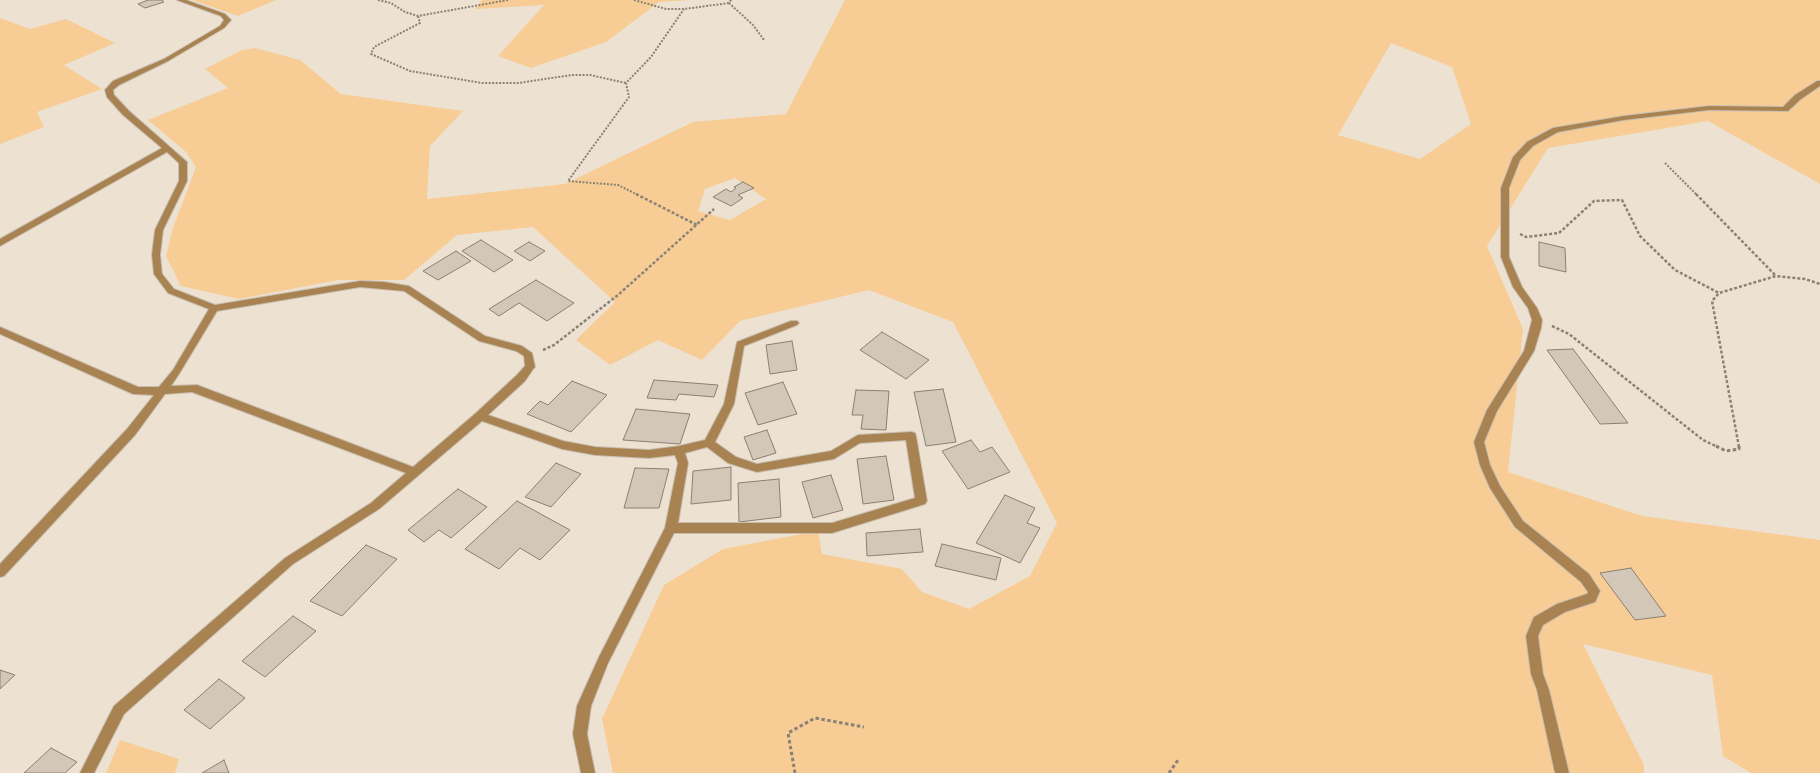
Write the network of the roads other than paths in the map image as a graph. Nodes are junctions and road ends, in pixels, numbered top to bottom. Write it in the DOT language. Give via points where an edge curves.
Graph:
graph roads {
  1 [pos="180,0"];
  2 [pos="1820,83"];
  3 [pos="167,149"];
  4 [pos="0,243"];
  5 [pos="214,308"];
  6 [pos="794,323"];
  7 [pos="0,330"];
  8 [pos="161,392"];
  9 [pos="480,416"];
  10 [pos="709,443"];
  11 [pos="679,450"];
  12 [pos="414,472"];
  13 [pos="671,528"];
  14 [pos="0,572"];
  15 [pos="87,773"];
  16 [pos="588,773"];
  17 [pos="1562,773"];
  1 -- 3 [label="street" via="223,15 228,20 222,27 166,60 116,83 109,90 110,95 126,113"];
  2 -- 17 [label="street" via="1785,109 1710,108 1624,118 1556,130 1530,144 1516,159 1505,188 1505,257 1537,320 1529,351 1492,410 1479,442 1485,465 1496,488 1519,524 1585,578 1594,591 1591,598 1561,608 1538,621 1532,636 1537,674"];
  3 -- 4 [label="street"];
  3 -- 5 [label="street" via="183,162 183,181 159,230 156,255 158,274 171,291"];
  5 -- 8 [label="street" via="176,372"];
  5 -- 9 [label="street" via="360,284 406,288 482,339 519,348 529,355 530,367"];
  6 -- 10 [label="street" via="740,344 729,404"];
  7 -- 8 [label="street" via="137,391"];
  8 -- 12 [label="street" via="193,388"];
  8 -- 14 [label="street" via="131,432"];
  9 -- 11 [label="street" via="562,445 595,451 649,454"];
  9 -- 12 [label="street"];
  10 -- 11 [label="street"];
  10 -- 13 [label="street" via="732,460 757,468 834,455 858,439 912,436 921,501 832,528"];
  11 -- 13 [label="street" via="683,463"];
  12 -- 15 [label="street" via="375,506 289,561 119,710"];
  13 -- 16 [label="street" via="603,661 584,706 580,734"];
}
